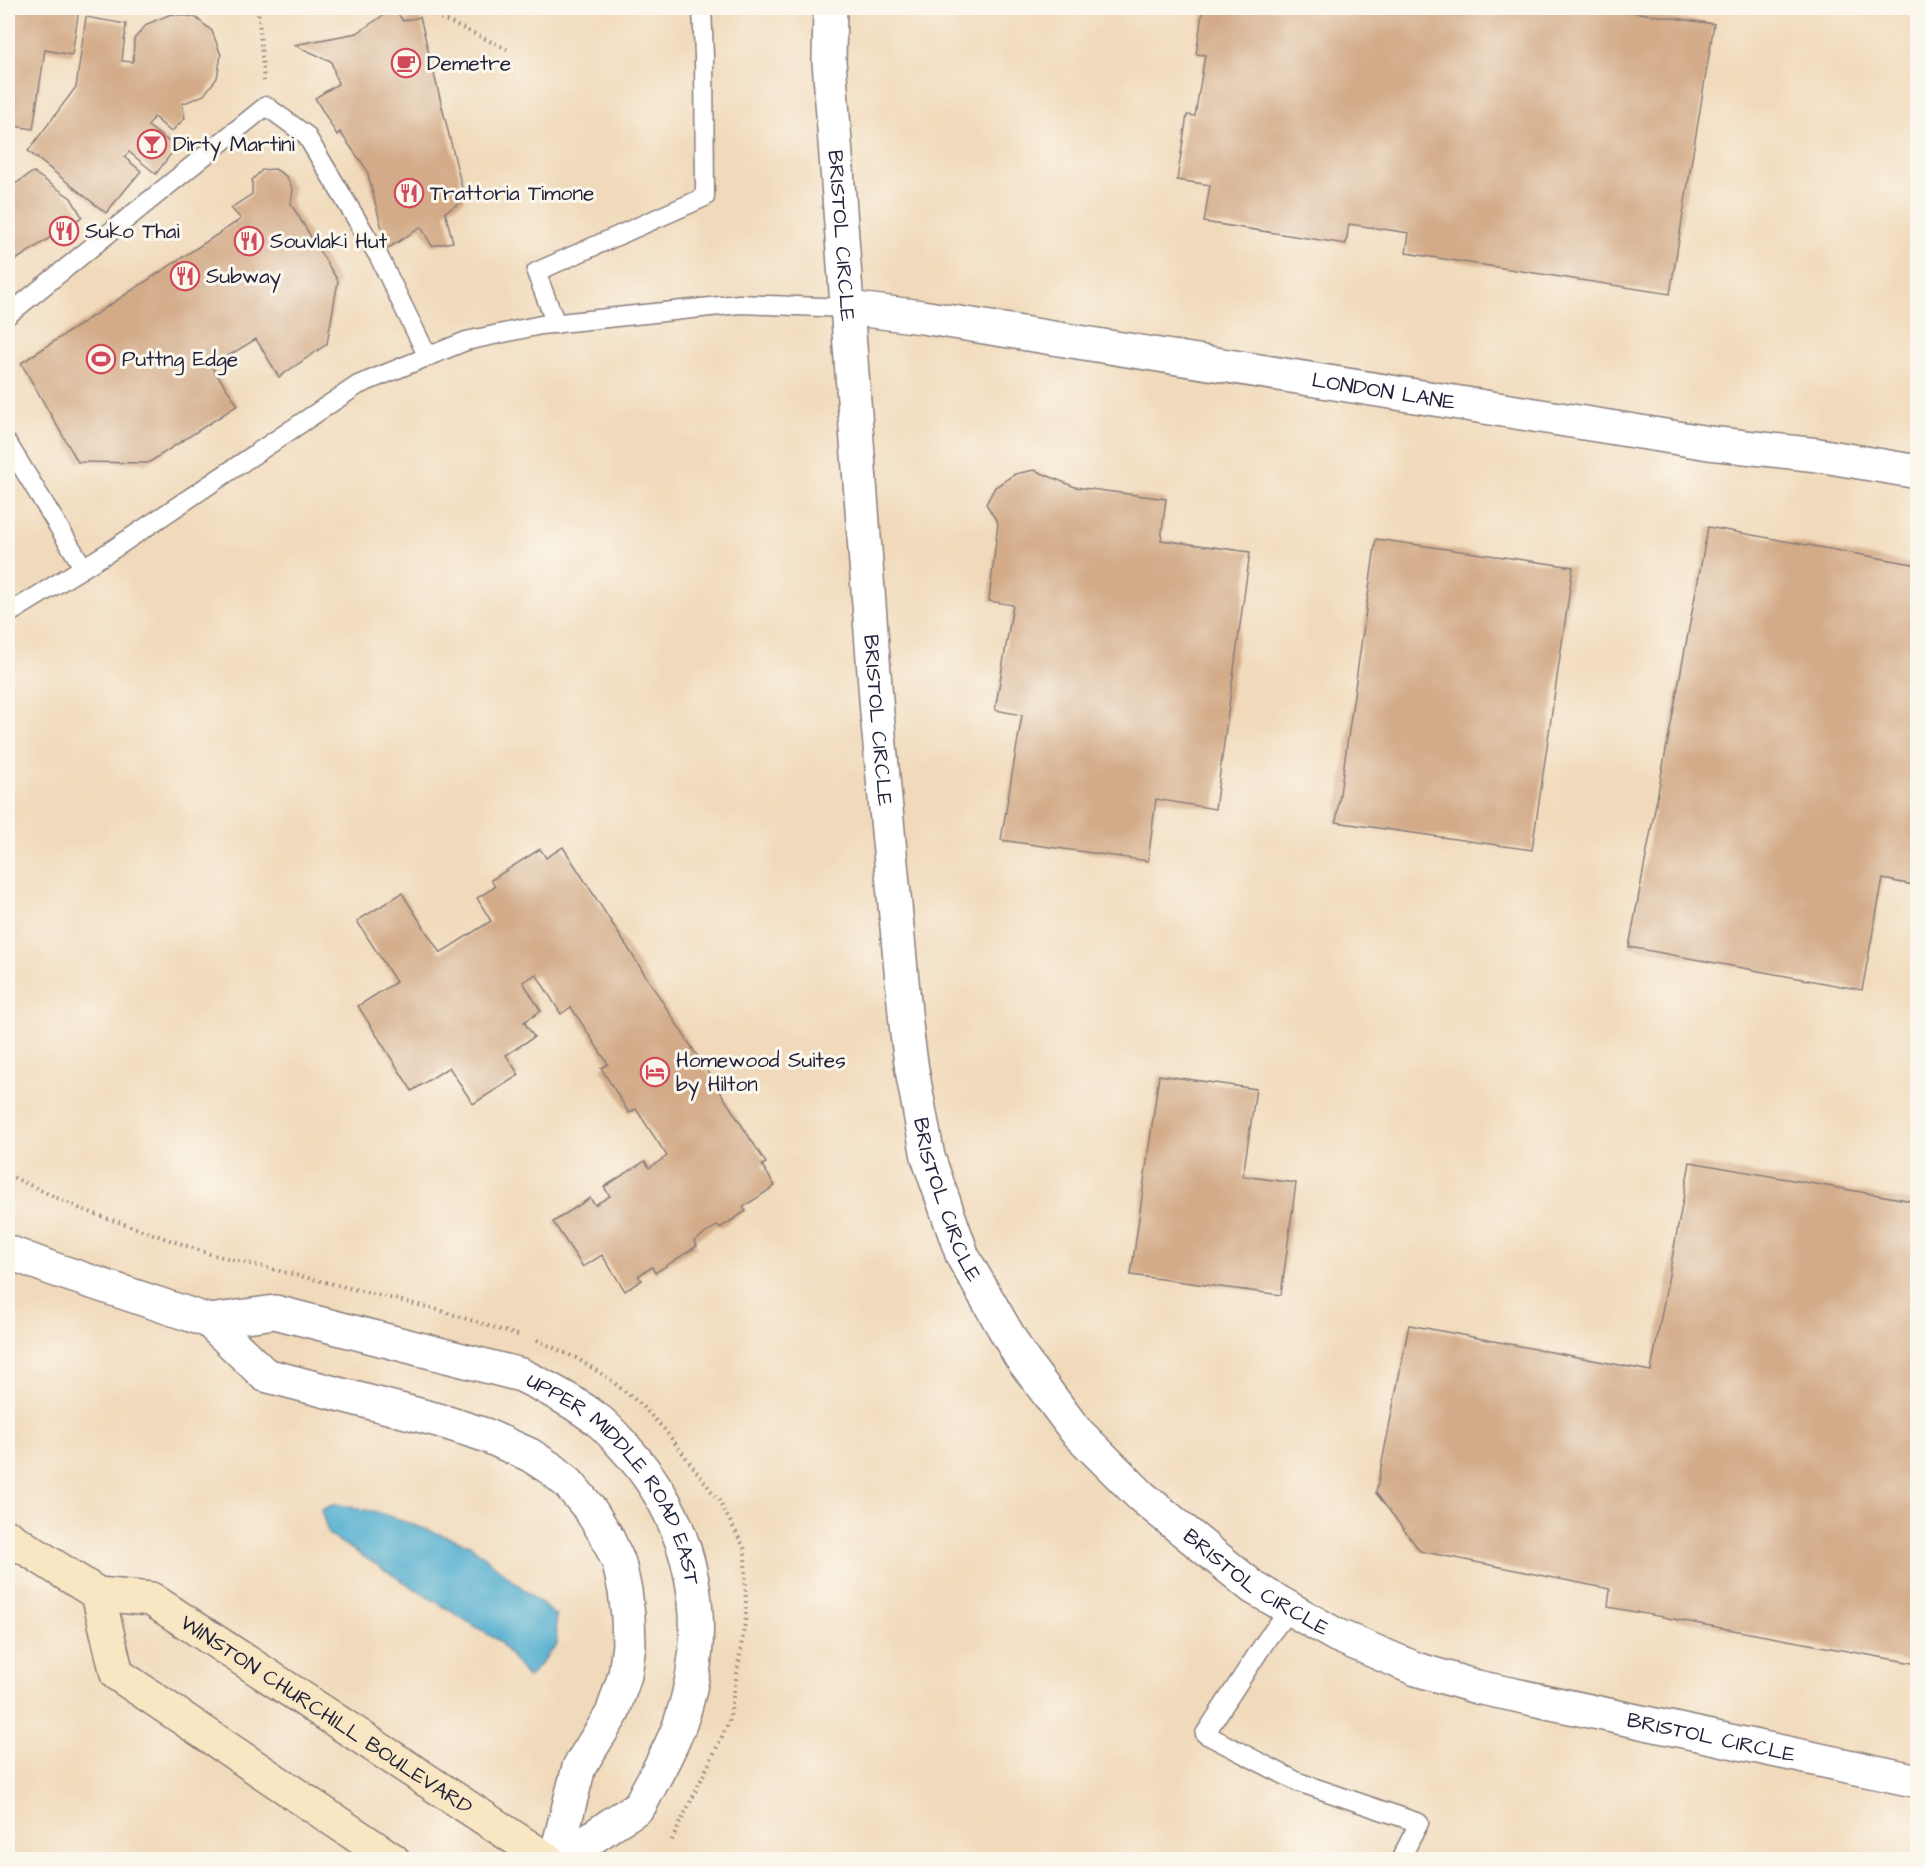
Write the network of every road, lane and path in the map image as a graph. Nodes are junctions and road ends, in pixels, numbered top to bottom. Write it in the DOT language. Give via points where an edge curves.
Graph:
graph roads {
  1 [pos="258,8"];
  2 [pos="400,8"];
  3 [pos="405,8"];
  4 [pos="418,8"];
  5 [pos="702,8"];
  6 [pos="830,8"];
  7 [pos="507,49"];
  8 [pos="266,106"];
  9 [pos="848,309"];
  10 [pos="8,315"];
  11 [pos="556,324"];
  12 [pos="428,357"];
  13 [pos="8,444"];
  14 [pos="1917,472"];
  15 [pos="84,567"];
  16 [pos="8,614"];
  17 [pos="8,1252"];
  18 [pos="209,1321"];
  19 [pos="8,1537"];
  20 [pos="98,1594"];
  21 [pos="1290,1610"];
  22 [pos="1917,1781"];
  23 [pos="393,1860"];
  24 [pos="548,1860"];
  25 [pos="555,1860"];
  26 [pos="560,1860"];
  27 [pos="1400,1860"];
  1 -- 8 [label="path"];
  2 -- 3 [label="path"];
  4 -- 7 [label="path"];
  5 -- 11 [label="lane" via="705,197 537,272"];
  6 -- 9 [label="street, BRISTOL CIRCLE" via="829,61"];
  8 -- 10 [label="lane"];
  8 -- 12 [label="lane" via="306,135 379,256"];
  9 -- 11 [label="lane" via="739,304"];
  9 -- 14 [label="street, LONDON LANE" via="922,317"];
  9 -- 21 [label="street, BRISTOL CIRCLE" via="877,713 907,1034 928,1157 963,1257 1020,1356 1075,1430 1141,1496 1254,1588"];
  11 -- 12 [label="lane" via="466,340"];
  12 -- 15 [label="lane" via="358,385"];
  13 -- 15 [label="lane"];
  15 -- 16 [label="lane"];
  17 -- 18 [label="street, UPPER MIDDLE ROAD EAST"];
  18 -- 25 [label="street, UPPER MIDDLE ROAD EAST" via="265,1375 438,1420 510,1445 554,1470 589,1508 619,1563 626,1591 629,1645 625,1675 612,1714 579,1767"];
  18 -- 26 [label="street, UPPER MIDDLE ROAD EAST" via="275,1312 521,1375 601,1422 651,1479 682,1539 690,1567 697,1639 685,1708 640,1805"];
  19 -- 20 [label="main road, WINSTON CHURCHILL BOULEVARD"];
  20 -- 23 [label="main road" via="117,1674"];
  20 -- 24 [label="main road, WINSTON CHURCHILL BOULEVARD" via="151,1599"];
  21 -- 22 [label="street, BRISTOL CIRCLE" via="1336,1635 1416,1669 1477,1687"];
  21 -- 27 [label="lane" via="1205,1734 1298,1782 1419,1823"];
}
